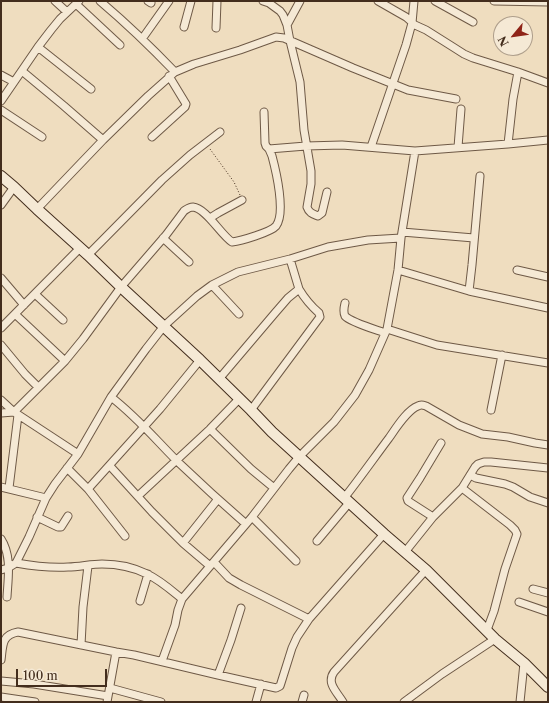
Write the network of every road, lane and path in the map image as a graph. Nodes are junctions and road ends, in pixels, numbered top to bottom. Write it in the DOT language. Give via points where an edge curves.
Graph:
graph roads {
  1 [pos="55,1"];
  2 [pos="100,1"];
  3 [pos="169,1"];
  4 [pos="191,1"];
  5 [pos="217,1"];
  6 [pos="263,1"];
  7 [pos="300,1"];
  8 [pos="378,1"];
  9 [pos="414,1"];
  10 [pos="435,1"];
  11 [pos="494,1"];
  12 [pos="525,2"];
  13 [pos="548,2"];
  14 [pos="77,3"];
  15 [pos="67,12"];
  16 [pos="473,22"];
  17 [pos="412,23"];
  18 [pos="287,25"];
  19 [pos="184,27"];
  20 [pos="216,28"];
  21 [pos="142,39"];
  22 [pos="290,41"];
  23 [pos="120,45"];
  24 [pos="38,47"];
  25 [pos="22,71"];
  26 [pos="518,72"];
  27 [pos="172,74"];
  28 [pos="1,75"];
  29 [pos="14,82"];
  30 [pos="548,83"];
  31 [pos="393,84"];
  32 [pos="91,89"];
  33 [pos="456,99"];
  34 [pos="1,101"];
  35 [pos="461,109"];
  36 [pos="1,110"];
  37 [pos="264,112"];
  38 [pos="220,132"];
  39 [pos="42,137"];
  40 [pos="152,137"];
  41 [pos="103,140"];
  42 [pos="548,140"];
  43 [pos="206,143"];
  44 [pos="508,144"];
  45 [pos="306,146"];
  46 [pos="371,147"];
  47 [pos="458,147"];
  48 [pos="269,149"];
  49 [pos="415,151"];
  50 [pos="1,176"];
  51 [pos="480,176"];
  52 [pos="14,187"];
  53 [pos="328,192"];
  54 [pos="242,200"];
  55 [pos="1,205"];
  56 [pos="37,209"];
  57 [pos="210,218"];
  58 [pos="402,235"];
  59 [pos="162,238"];
  60 [pos="474,238"];
  61 [pos="80,248"];
  62 [pos="88,255"];
  63 [pos="290,259"];
  64 [pos="189,262"];
  65 [pos="398,270"];
  66 [pos="517,270"];
  67 [pos="548,277"];
  68 [pos="1,278"];
  69 [pos="212,284"];
  70 [pos="121,287"];
  71 [pos="299,289"];
  72 [pos="469,291"];
  73 [pos="35,294"];
  74 [pos="345,303"];
  75 [pos="24,305"];
  76 [pos="548,308"];
  77 [pos="15,314"];
  78 [pos="239,314"];
  79 [pos="62,320"];
  80 [pos="164,326"];
  81 [pos="1,328"];
  82 [pos="386,331"];
  83 [pos="1,345"];
  84 [pos="502,355"];
  85 [pos="200,360"];
  86 [pos="65,361"];
  87 [pos="548,363"];
  88 [pos="219,380"];
  89 [pos="38,387"];
  90 [pos="111,397"];
  91 [pos="239,399"];
  92 [pos="1,400"];
  93 [pos="251,410"];
  94 [pos="491,410"];
  95 [pos="1,414"];
  96 [pos="16,414"];
  97 [pos="144,426"];
  98 [pos="210,429"];
  99 [pos="441,443"];
  100 [pos="548,445"];
  101 [pos="78,454"];
  102 [pos="299,457"];
  103 [pos="176,460"];
  104 [pos="110,466"];
  105 [pos="67,468"];
  106 [pos="548,468"];
  107 [pos="470,475"];
  108 [pos="1,487"];
  109 [pos="9,488"];
  110 [pos="274,488"];
  111 [pos="462,488"];
  112 [pos="88,489"];
  113 [pos="138,496"];
  114 [pos="46,498"];
  115 [pos="218,499"];
  116 [pos="347,500"];
  117 [pos="548,503"];
  118 [pos="68,516"];
  119 [pos="37,517"];
  120 [pos="252,517"];
  121 [pos="433,517"];
  122 [pos="246,524"];
  123 [pos="384,534"];
  124 [pos="125,536"];
  125 [pos="1,538"];
  126 [pos="317,541"];
  127 [pos="183,543"];
  128 [pos="404,552"];
  129 [pos="4,555"];
  130 [pos="296,561"];
  131 [pos="16,563"];
  132 [pos="212,564"];
  133 [pos="88,566"];
  134 [pos="4,569"];
  135 [pos="426,570"];
  136 [pos="148,574"];
  137 [pos="533,589"];
  138 [pos="548,593"];
  139 [pos="7,598"];
  140 [pos="182,599"];
  141 [pos="140,602"];
  142 [pos="519,602"];
  143 [pos="241,608"];
  144 [pos="548,612"];
  145 [pos="308,619"];
  146 [pos="487,630"];
  147 [pos="495,639"];
  148 [pos="81,645"];
  149 [pos="116,652"];
  150 [pos="1,660"];
  151 [pos="162,661"];
  152 [pos="524,663"];
  153 [pos="218,675"];
  154 [pos="1,681"];
  155 [pos="261,684"];
  156 [pos="548,687"];
  157 [pos="110,688"];
  158 [pos="1,697"];
  159 [pos="108,699"];
  160 [pos="34,702"];
  161 [pos="161,702"];
  162 [pos="256,702"];
  163 [pos="343,702"];
  164 [pos="404,702"];
  165 [pos="520,702"];
  1 -- 15 [label="street"];
  2 -- 21 [label="street"];
  3 -- 21 [label="street"];
  4 -- 19 [label="street"];
  5 -- 20 [label="street"];
  6 -- 18 [label="street" via="280,10"];
  7 -- 18 [label="street"];
  8 -- 17 [label="street"];
  9 -- 17 [label="street"];
  10 -- 16 [label="street"];
  11 -- 12 [label="street"];
  12 -- 13 [label="street"];
  14 -- 15 [label="street"];
  14 -- 23 [label="street"];
  15 -- 24 [label="street"];
  17 -- 26 [label="street" via="464,54"];
  17 -- 31 [label="street"];
  18 -- 22 [label="street"];
  21 -- 27 [label="street" via="157,53"];
  22 -- 27 [label="street" via="276,37 194,64"];
  22 -- 31 [label="street"];
  22 -- 45 [label="street" via="300,82"];
  24 -- 25 [label="street"];
  24 -- 32 [label="street"];
  25 -- 29 [label="street"];
  25 -- 41 [label="street"];
  26 -- 30 [label="street"];
  26 -- 44 [label="street"];
  27 -- 40 [label="street" via="186,105"];
  27 -- 41 [label="street"];
  28 -- 29 [label="street"];
  29 -- 34 [label="street"];
  31 -- 33 [label="street"];
  31 -- 46 [label="street"];
  35 -- 47 [label="street"];
  36 -- 39 [label="street"];
  37 -- 48 [label="street" via="265,143"];
  38 -- 43 [label="street"];
  41 -- 56 [label="street"];
  42 -- 44 [label="street"];
  43 -- 54 [label="path" via="234,182"];
  43 -- 62 [label="street" via="162,180"];
  44 -- 47 [label="street"];
  45 -- 46 [label="street"];
  45 -- 48 [label="street"];
  45 -- 53 [label="street" via="311,171 307,208 310,213 318,216 322,214"];
  46 -- 49 [label="street"];
  47 -- 49 [label="street"];
  48 -- 57 [label="street" via="280,199 279,222 275,227 232,242"];
  49 -- 58 [label="street"];
  50 -- 52 [label="street"];
  51 -- 60 [label="street"];
  52 -- 55 [label="street"];
  52 -- 56 [label="street"];
  54 -- 57 [label="street"];
  56 -- 61 [label="street"];
  57 -- 59 [label="street" via="191,207 184,211"];
  58 -- 60 [label="street"];
  58 -- 63 [label="street" via="328,248"];
  58 -- 65 [label="street"];
  59 -- 64 [label="street"];
  59 -- 70 [label="street"];
  60 -- 72 [label="street"];
  61 -- 62 [label="street"];
  61 -- 73 [label="street"];
  62 -- 70 [label="street"];
  63 -- 69 [label="street" via="238,272"];
  63 -- 71 [label="street"];
  65 -- 72 [label="street"];
  65 -- 82 [label="street"];
  66 -- 67 [label="street"];
  68 -- 75 [label="street"];
  69 -- 78 [label="street"];
  69 -- 80 [label="street"];
  70 -- 80 [label="street"];
  70 -- 86 [label="street"];
  71 -- 88 [label="street" via="288,298"];
  71 -- 93 [label="street" via="320,317"];
  72 -- 76 [label="street"];
  73 -- 75 [label="street"];
  73 -- 79 [label="street"];
  74 -- 82 [label="street" via="346,318"];
  75 -- 77 [label="street"];
  77 -- 81 [label="street"];
  77 -- 86 [label="street"];
  80 -- 85 [label="street"];
  80 -- 90 [label="street"];
  82 -- 84 [label="street" via="437,345"];
  82 -- 102 [label="street" via="355,395 334,422"];
  83 -- 89 [label="street"];
  84 -- 87 [label="street"];
  84 -- 94 [label="street"];
  85 -- 88 [label="street"];
  85 -- 97 [label="street"];
  86 -- 89 [label="street"];
  88 -- 91 [label="street"];
  89 -- 96 [label="street"];
  90 -- 97 [label="street"];
  90 -- 101 [label="street"];
  91 -- 93 [label="street"];
  91 -- 98 [label="street"];
  92 -- 96 [label="street"];
  93 -- 102 [label="street"];
  95 -- 96 [label="street"];
  96 -- 101 [label="street"];
  96 -- 109 [label="street"];
  97 -- 103 [label="street"];
  97 -- 104 [label="street"];
  98 -- 103 [label="street"];
  98 -- 110 [label="street"];
  99 -- 121 [label="street" via="407,499"];
  100 -- 116 [label="street" via="482,434 459,425 426,406 419,405 405,416"];
  101 -- 105 [label="street"];
  102 -- 110 [label="street"];
  102 -- 116 [label="street"];
  103 -- 113 [label="street"];
  103 -- 115 [label="street"];
  104 -- 112 [label="street"];
  104 -- 113 [label="street"];
  105 -- 112 [label="street"];
  105 -- 114 [label="street"];
  106 -- 107 [label="street" via="484,462 478,464"];
  107 -- 111 [label="street"];
  107 -- 117 [label="street" via="513,486 530,497"];
  108 -- 109 [label="street"];
  109 -- 114 [label="street"];
  110 -- 120 [label="street"];
  111 -- 121 [label="street"];
  111 -- 146 [label="street" via="510,525 517,534"];
  112 -- 124 [label="street"];
  113 -- 127 [label="street"];
  114 -- 119 [label="street"];
  115 -- 122 [label="street"];
  115 -- 127 [label="street"];
  116 -- 123 [label="street"];
  116 -- 126 [label="street"];
  118 -- 119 [label="street" via="60,527"];
  119 -- 131 [label="street"];
  120 -- 122 [label="street"];
  120 -- 130 [label="street"];
  121 -- 128 [label="street"];
  122 -- 132 [label="street"];
  123 -- 128 [label="street"];
  123 -- 145 [label="street"];
  125 -- 129 [label="street" via="5,545"];
  127 -- 132 [label="street"];
  128 -- 135 [label="street"];
  129 -- 134 [label="street"];
  131 -- 133 [label="street" via="38,566"];
  131 -- 134 [label="street"];
  132 -- 140 [label="street"];
  132 -- 145 [label="street" via="241,585"];
  133 -- 136 [label="street" via="115,565 134,568"];
  133 -- 148 [label="street"];
  134 -- 139 [label="street"];
  135 -- 146 [label="street"];
  135 -- 163 [label="street" via="331,676 332,686"];
  136 -- 140 [label="street"];
  136 -- 141 [label="street"];
  137 -- 138 [label="street"];
  140 -- 151 [label="street"];
  142 -- 144 [label="street"];
  143 -- 153 [label="street"];
  145 -- 155 [label="street" via="292,648 280,686 276,688"];
  146 -- 147 [label="street"];
  147 -- 152 [label="street"];
  147 -- 164 [label="street"];
  148 -- 149 [label="street"];
  148 -- 150 [label="street" via="18,632 11,633 3,643"];
  149 -- 151 [label="street"];
  149 -- 157 [label="street"];
  151 -- 153 [label="street"];
  152 -- 156 [label="street"];
  152 -- 165 [label="street"];
  153 -- 155 [label="street"];
  154 -- 159 [label="street" via="34,684"];
  155 -- 162 [label="street"];
  157 -- 159 [label="street"];
  157 -- 161 [label="street"];
  158 -- 160 [label="street"];
}
